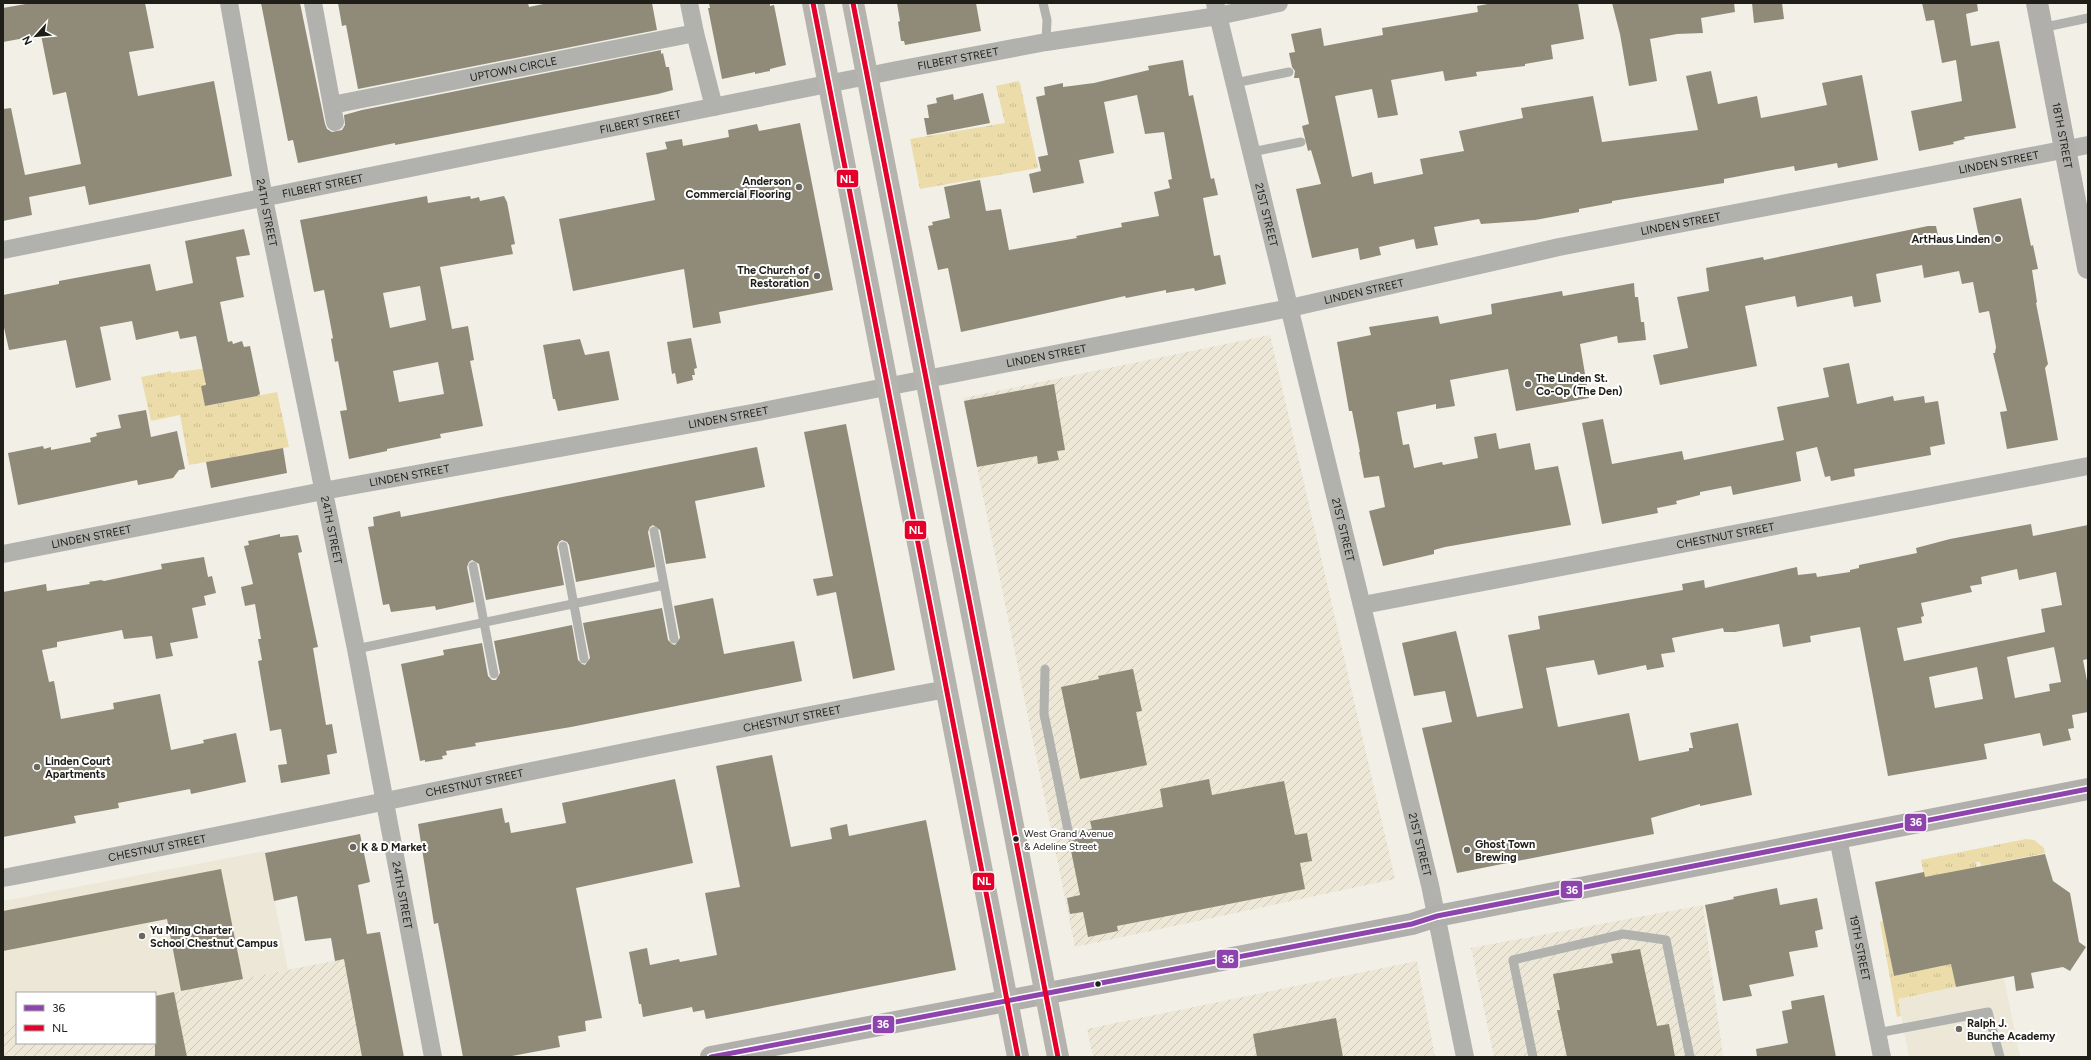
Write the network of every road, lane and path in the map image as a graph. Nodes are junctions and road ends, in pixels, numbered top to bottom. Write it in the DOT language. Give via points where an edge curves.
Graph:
graph roads {
  1 [pos="229,3"];
  2 [pos="313,3"];
  3 [pos="689,3"];
  4 [pos="813,3"];
  5 [pos="853,3"];
  6 [pos="1043,3"];
  7 [pos="1279,3"];
  8 [pos="2037,3"];
  9 [pos="1216,9"];
  10 [pos="2088,18"];
  11 [pos="2042,28"];
  12 [pos="695,33"];
  13 [pos="1046,42"];
  14 [pos="1289,72"];
  15 [pos="868,76"];
  16 [pos="1235,83"];
  17 [pos="830,84"];
  18 [pos="714,107"];
  19 [pos="1301,142"];
  20 [pos="2088,145"];
  21 [pos="2066,149"];
  22 [pos="1252,152"];
  23 [pos="264,199"];
  24 [pos="3,250"];
  25 [pos="2088,268"];
  26 [pos="1290,308"];
  27 [pos="926,379"];
  28 [pos="888,386"];
  29 [pos="2088,466"];
  30 [pos="323,491"];
  31 [pos="654,531"];
  32 [pos="563,546"];
  33 [pos="3,554"];
  34 [pos="473,566"];
  35 [pos="664,585"];
  36 [pos="574,603"];
  37 [pos="1363,605"];
  38 [pos="484,621"];
  39 [pos="674,639"];
  40 [pos="356,649"];
  41 [pos="584,659"];
  42 [pos="1045,669"];
  43 [pos="494,674"];
  44 [pos="947,688"];
  45 [pos="2088,789"];
  46 [pos="384,802"];
  47 [pos="1069,835"];
  48 [pos="1838,838"];
  49 [pos="3,878"];
  50 [pos="1437,916"];
  51 [pos="1046,994"];
  52 [pos="1007,1001"];
  53 [pos="1877,1033"];
  54 [pos="433,1057"];
  55 [pos="711,1057"];
  56 [pos="1018,1057"];
  57 [pos="1058,1057"];
  58 [pos="1465,1057"];
  59 [pos="1533,1057"];
  60 [pos="1690,1057"];
  61 [pos="1882,1057"];
  62 [pos="2000,1057"];
  1 -- 23 [label="street, 24TH STREET"];
  2 -- 12 [label="street, UPTOWN CIRCLE" via="333,114"];
  3 -- 12 [label="street"];
  4 -- 17 [label="main road"];
  5 -- 15 [label="main road"];
  6 -- 13 [label="lane" via="1047,20"];
  7 -- 9 [label="street, FILBERT STREET"];
  8 -- 11 [label="main road, 18TH STREET"];
  9 -- 13 [label="street, FILBERT STREET"];
  9 -- 16 [label="street, 21ST STREET"];
  10 -- 11 [label="lane"];
  11 -- 21 [label="main road, 18TH STREET"];
  12 -- 18 [label="street"];
  13 -- 15 [label="street, FILBERT STREET"];
  14 -- 16 [label="lane"];
  15 -- 17 [label="street, FILBERT STREET"];
  15 -- 27 [label="main road"];
  16 -- 22 [label="street, 21ST STREET"];
  17 -- 18 [label="street, FILBERT STREET"];
  17 -- 28 [label="main road"];
  18 -- 23 [label="street, FILBERT STREET"];
  19 -- 22 [label="lane"];
  20 -- 21 [label="street, LINDEN STREET"];
  21 -- 25 [label="main road, 18TH STREET"];
  21 -- 26 [label="street, LINDEN STREET" via="1559,247"];
  22 -- 26 [label="street, 21ST STREET"];
  23 -- 24 [label="street, FILBERT STREET"];
  23 -- 30 [label="street, 24TH STREET"];
  26 -- 27 [label="street, LINDEN STREET"];
  26 -- 37 [label="street, 21ST STREET"];
  27 -- 28 [label="street, LINDEN STREET"];
  27 -- 51 [label="main road"];
  28 -- 30 [label="street, LINDEN STREET"];
  28 -- 44 [label="main road"];
  29 -- 37 [label="street, CHESTNUT STREET"];
  30 -- 33 [label="street, LINDEN STREET"];
  30 -- 40 [label="street, 24TH STREET"];
  31 -- 35 [label="lane"];
  32 -- 36 [label="lane"];
  34 -- 38 [label="lane"];
  35 -- 36 [label="lane"];
  35 -- 39 [label="lane"];
  36 -- 38 [label="lane"];
  36 -- 41 [label="lane"];
  37 -- 50 [label="street, 21ST STREET"];
  38 -- 40 [label="lane"];
  38 -- 43 [label="lane"];
  40 -- 46 [label="street, 24TH STREET"];
  42 -- 47 [label="lane" via="1044,714"];
  44 -- 46 [label="street, CHESTNUT STREET"];
  44 -- 52 [label="main road"];
  45 -- 48 [label="main road"];
  46 -- 49 [label="street, CHESTNUT STREET"];
  46 -- 54 [label="street, 24TH STREET"];
  48 -- 50 [label="main road"];
  48 -- 53 [label="street, 19TH STREET"];
  50 -- 51 [label="main road" via="1412,924"];
  50 -- 58 [label="street, 21ST STREET"];
  51 -- 52 [label="main road"];
  51 -- 57 [label="main road"];
  52 -- 55 [label="main road"];
  52 -- 56 [label="main road"];
  53 -- 61 [label="street, 19TH STREET"];
  53 -- 62 [label="lane" via="1988,1012"];
  59 -- 60 [label="lane" via="1513,960 1623,934 1666,940"];
}
